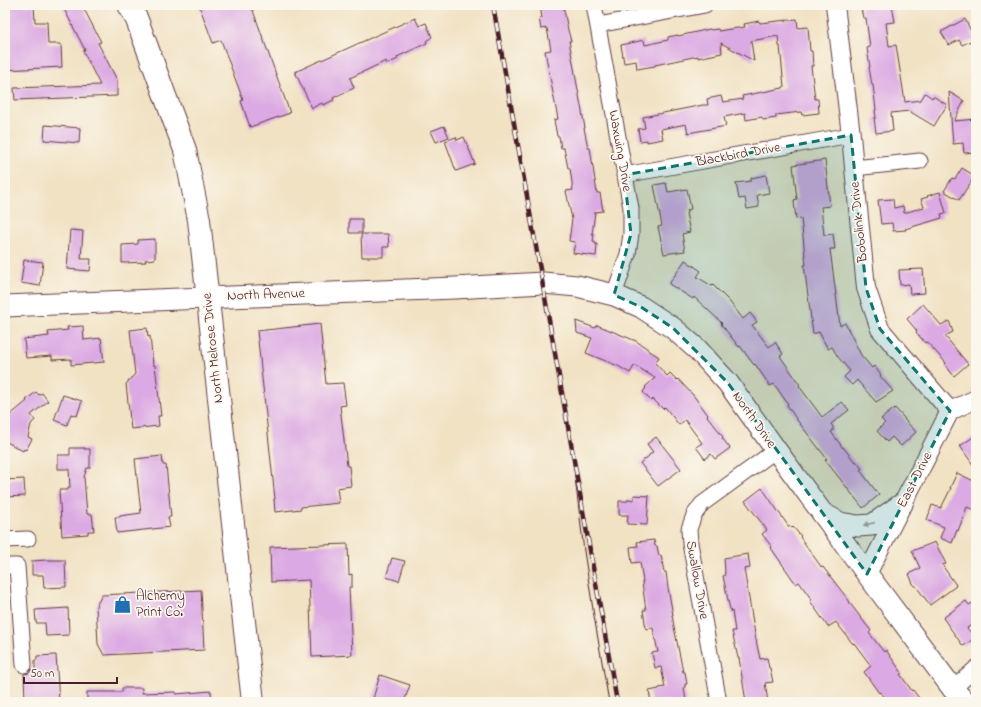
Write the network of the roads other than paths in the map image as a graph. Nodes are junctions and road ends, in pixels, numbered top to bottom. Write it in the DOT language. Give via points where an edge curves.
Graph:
graph roads {
  1 [pos="129,5"];
  2 [pos="594,5"];
  3 [pos="705,5"];
  4 [pos="835,5"];
  5 [pos="598,25"];
  6 [pos="851,135"];
  7 [pos="920,161"];
  8 [pos="854,168"];
  9 [pos="624,175"];
  10 [pos="454,288"];
  11 [pos="614,295"];
  12 [pos="208,298"];
  13 [pos="5,306"];
  14 [pos="976,399"];
  15 [pos="950,411"];
  16 [pos="776,450"];
  17 [pos="902,504"];
  18 [pos="821,512"];
  19 [pos="28,539"];
  20 [pos="5,540"];
  21 [pos="5,566"];
  22 [pos="866,574"];
  23 [pos="24,665"];
  24 [pos="976,668"];
  25 [pos="959,696"];
  26 [pos="253,702"];
  27 [pos="719,702"];
  1 -- 12 [label="main road, North Melrose Drive" via="185,150 199,220"];
  2 -- 5 [label="street, Waxwing Drive"];
  3 -- 5 [label="street"];
  4 -- 6 [label="street, Bobolink Drive"];
  5 -- 9 [label="street, Waxwing Drive"];
  6 -- 8 [label="street, Bobolink Drive"];
  6 -- 9 [label="street, Blackbird Drive"];
  7 -- 8 [label="street"];
  8 -- 15 [label="street, Bobolink Drive" via="866,288 880,329"];
  9 -- 11 [label="street, Waxwing Drive" via="631,208 631,234 628,254"];
  10 -- 11 [label="main road, North Drive" via="543,283 577,286"];
  10 -- 12 [label="main road, North Avenue"];
  11 -- 16 [label="main road, North Drive" via="641,307 673,328 698,350 728,383"];
  12 -- 13 [label="main road, North Avenue"];
  12 -- 26 [label="main road, North Melrose Drive"];
  14 -- 15 [label="street"];
  15 -- 17 [label="street, East Drive"];
  16 -- 18 [label="main road, North Drive"];
  16 -- 27 [label="street, Swallow Drive" via="702,504 694,515 689,529"];
  17 -- 18 [label="main road, one-way" via="872,525 840,523"];
  17 -- 22 [label="street, East Drive"];
  18 -- 22 [label="main road, North Drive"];
  19 -- 20 [label="street"];
  21 -- 23 [label="street" via="17,566"];
  22 -- 25 [label="main road, North Drive"];
  24 -- 25 [label="street"];
}
